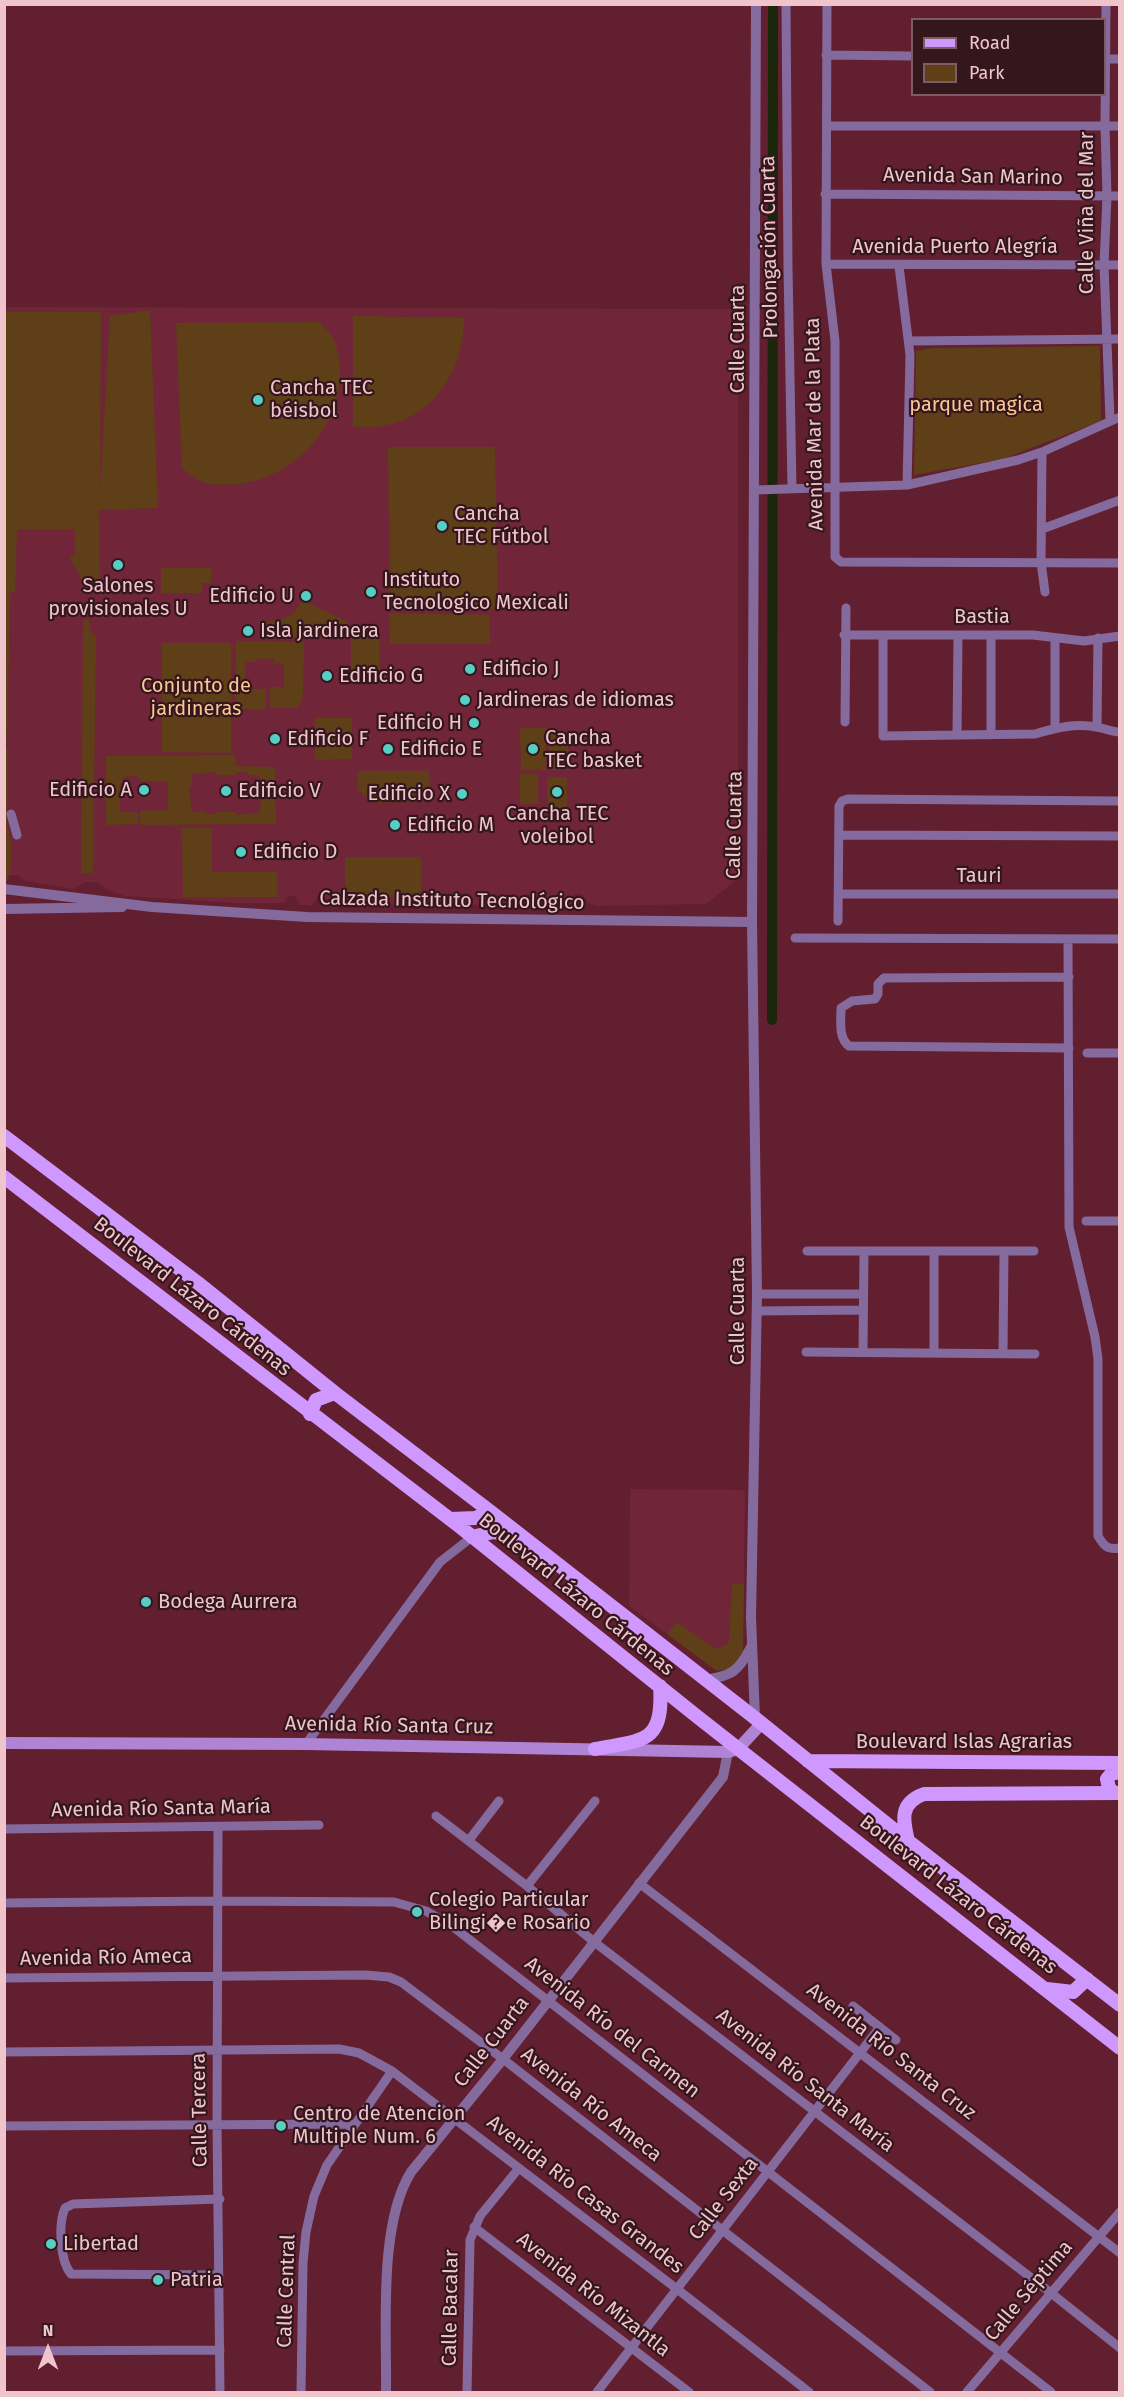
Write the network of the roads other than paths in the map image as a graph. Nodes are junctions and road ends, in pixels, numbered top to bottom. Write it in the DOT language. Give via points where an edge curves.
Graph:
graph roads {
  1 [pos="756,4"];
  2 [pos="786,4"];
  3 [pos="827,4"];
  4 [pos="826,55"];
  5 [pos="911,56"];
  6 [pos="1105,96"];
  7 [pos="828,126"];
  8 [pos="1105,126"];
  9 [pos="1119,126"];
  10 [pos="825,194"];
  11 [pos="1107,196"];
  12 [pos="1119,196"];
  13 [pos="826,264"];
  14 [pos="1104,265"];
  15 [pos="1119,265"];
  16 [pos="899,266"];
  17 [pos="1106,339"];
  18 [pos="1119,339"];
  19 [pos="909,341"];
  20 [pos="1115,419"];
  21 [pos="1042,452"];
  22 [pos="908,485"];
  23 [pos="789,488"];
  24 [pos="836,488"];
  25 [pos="760,490"];
  26 [pos="1119,500"];
  27 [pos="1042,529"];
  28 [pos="1041,562"];
  29 [pos="1119,563"];
  30 [pos="1045,591"];
  31 [pos="846,608"];
  32 [pos="844,635"];
  33 [pos="883,635"];
  34 [pos="958,635"];
  35 [pos="991,635"];
  36 [pos="1119,636"];
  37 [pos="1055,638"];
  38 [pos="1098,638"];
  39 [pos="845,722"];
  40 [pos="1097,727"];
  41 [pos="1055,728"];
  42 [pos="1119,732"];
  43 [pos="957,735"];
  44 [pos="991,735"];
  45 [pos="1119,801"];
  46 [pos="11,814"];
  47 [pos="839,835"];
  48 [pos="17,836"];
  49 [pos="1119,836"];
  50 [pos="5,889"];
  51 [pos="839,894"];
  52 [pos="1119,894"];
  53 [pos="152,907"];
  54 [pos="5,909"];
  55 [pos="838,921"];
  56 [pos="752,922"];
  57 [pos="795,938"];
  58 [pos="1068,939"];
  59 [pos="1119,939"];
  60 [pos="1069,977"];
  61 [pos="1069,1047"];
  62 [pos="1087,1053"];
  63 [pos="1119,1053"];
  64 [pos="4,1136"];
  65 [pos="4,1177"];
  66 [pos="1086,1221"];
  67 [pos="1119,1221"];
  68 [pos="807,1251"];
  69 [pos="864,1251"];
  70 [pos="934,1251"];
  71 [pos="1004,1251"];
  72 [pos="1035,1251"];
  73 [pos="757,1294"];
  74 [pos="863,1294"];
  75 [pos="863,1310"];
  76 [pos="756,1311"];
  77 [pos="806,1352"];
  78 [pos="863,1352"];
  79 [pos="934,1352"];
  80 [pos="1004,1353"];
  81 [pos="1035,1354"];
  82 [pos="335,1394"];
  83 [pos="310,1414"];
  84 [pos="490,1512"];
  85 [pos="451,1519"];
  86 [pos="519,1535"];
  87 [pos="472,1538"];
  88 [pos="1119,1548"];
  89 [pos="751,1646"];
  90 [pos="704,1680"];
  91 [pos="660,1686"];
  92 [pos="758,1721"];
  93 [pos="4,1743"];
  94 [pos="306,1744"];
  95 [pos="595,1749"];
  96 [pos="733,1750"];
  97 [pos="808,1761"];
  98 [pos="1119,1763"];
  99 [pos="1119,1772"];
  100 [pos="1117,1793"];
  101 [pos="499,1801"];
  102 [pos="595,1801"];
  103 [pos="436,1816"];
  104 [pos="319,1825"];
  105 [pos="218,1827"];
  106 [pos="4,1829"];
  107 [pos="469,1840"];
  108 [pos="908,1842"];
  109 [pos="639,1883"];
  110 [pos="527,1886"];
  111 [pos="218,1901"];
  112 [pos="4,1903"];
  113 [pos="593,1941"];
  114 [pos="218,1975"];
  115 [pos="4,1978"];
  116 [pos="1087,1979"];
  117 [pos="1045,1989"];
  118 [pos="547,2000"];
  119 [pos="1119,2005"];
  120 [pos="854,2006"];
  121 [pos="880,2027"];
  122 [pos="896,2040"];
  123 [pos="1119,2048"];
  124 [pos="218,2049"];
  125 [pos="4,2052"];
  126 [pos="860,2052"];
  127 [pos="503,2059"];
  128 [pos="392,2070"];
  129 [pos="815,2111"];
  130 [pos="455,2118"];
  131 [pos="217,2124"];
  132 [pos="354,2124"];
  133 [pos="4,2126"];
  134 [pos="519,2168"];
  135 [pos="768,2171"];
  136 [pos="219,2199"];
  137 [pos="1119,2212"];
  138 [pos="474,2227"];
  139 [pos="722,2231"];
  140 [pos="1099,2237"];
  141 [pos="1119,2253"];
  142 [pos="219,2275"];
  143 [pos="677,2289"];
  144 [pos="1051,2293"];
  145 [pos="632,2348"];
  146 [pos="1119,2348"];
  147 [pos="219,2350"];
  148 [pos="4,2351"];
  149 [pos="1000,2353"];
  150 [pos="220,2392"];
  151 [pos="301,2392"];
  152 [pos="386,2392"];
  153 [pos="467,2392"];
  154 [pos="597,2392"];
  155 [pos="689,2392"];
  156 [pos="809,2392"];
  157 [pos="930,2392"];
  158 [pos="967,2392"];
  159 [pos="1051,2392"];
  1 -- 25 [label="street, Calle Cuarta"];
  2 -- 23 [label="street, Prolongación Cuarta"];
  3 -- 4 [label="street, Avenida Mar de la Plata"];
  4 -- 5 [label="street"];
  4 -- 7 [label="street, Avenida Mar de la Plata"];
  6 -- 8 [label="street, Calle Viña del Mar"];
  7 -- 8 [label="street"];
  7 -- 10 [label="street, Avenida Mar de la Plata"];
  8 -- 9 [label="street"];
  8 -- 11 [label="street, Calle Viña del Mar"];
  10 -- 11 [label="street, Avenida San Marino"];
  10 -- 13 [label="street, Avenida Mar de la Plata"];
  11 -- 12 [label="street, Avenida San Marino"];
  11 -- 14 [label="street, Calle Viña del Mar"];
  13 -- 16 [label="street, Avenida Puerto Alegría"];
  13 -- 24 [label="street, Avenida Mar de la Plata" via="835,341"];
  14 -- 15 [label="street, Avenida Puerto Alegría"];
  14 -- 16 [label="street, Avenida Puerto Alegría"];
  14 -- 17 [label="street, Calle Viña del Mar"];
  16 -- 19 [label="street"];
  17 -- 18 [label="street"];
  17 -- 19 [label="street"];
  17 -- 20 [label="street, Calle Viña del Mar"];
  19 -- 22 [label="street"];
  20 -- 21 [label="street"];
  21 -- 22 [label="street"];
  21 -- 27 [label="street"];
  22 -- 24 [label="street"];
  23 -- 24 [label="street"];
  23 -- 25 [label="street"];
  24 -- 28 [label="street, Avenida Mar de la Plata" via="837,560"];
  25 -- 56 [label="street, Calle Cuarta"];
  26 -- 27 [label="street"];
  27 -- 28 [label="street"];
  28 -- 29 [label="street, Avenida Mar de la Plata"];
  28 -- 30 [label="street"];
  31 -- 32 [label="street"];
  32 -- 33 [label="street, Bastia"];
  32 -- 39 [label="street"];
  33 -- 34 [label="street, Bastia"];
  33 -- 43 [label="street" via="883,736"];
  34 -- 35 [label="street, Bastia"];
  34 -- 43 [label="street"];
  35 -- 37 [label="street, Bastia"];
  35 -- 44 [label="street"];
  36 -- 38 [label="street, Bastia"];
  37 -- 38 [label="street, Bastia"];
  37 -- 41 [label="street"];
  38 -- 40 [label="street"];
  40 -- 41 [label="street"];
  40 -- 42 [label="street"];
  41 -- 44 [label="street" via="1035,734"];
  43 -- 44 [label="street"];
  45 -- 47 [label="street" via="848,799 839,806"];
  46 -- 48 [label="street"];
  47 -- 49 [label="street"];
  47 -- 51 [label="street"];
  50 -- 53 [label="street, Calzada Instituto Tecnológico"];
  50 -- 54 [label="street" via="10,897"];
  51 -- 52 [label="street, Tauri"];
  51 -- 55 [label="street"];
  53 -- 54 [label="street, Calzada Instituto Tecnológico"];
  53 -- 56 [label="street, Calzada Instituto Tecnológico" via="323,917"];
  56 -- 73 [label="street, Calle Cuarta"];
  57 -- 58 [label="street"];
  58 -- 59 [label="street"];
  58 -- 60 [label="street"];
  60 -- 61 [label="street"];
  60 -- 61 [label="street" via="884,978 875,999 852,1001 841,1008 842,1035 849,1046"];
  61 -- 88 [label="street" via="1069,1227 1098,1359 1098,1536 1109,1549"];
  62 -- 63 [label="street"];
  64 -- 82 [label="main road, Boulevard Lázaro Cárdenas" via="198,1283"];
  65 -- 83 [label="main road, Boulevard Lázaro Cárdenas"];
  66 -- 67 [label="street"];
  68 -- 69 [label="street"];
  69 -- 70 [label="street"];
  69 -- 74 [label="street"];
  70 -- 71 [label="street"];
  70 -- 79 [label="street"];
  71 -- 72 [label="street"];
  71 -- 80 [label="street"];
  73 -- 74 [label="street"];
  73 -- 76 [label="street, Calle Cuarta"];
  74 -- 75 [label="street"];
  75 -- 76 [label="street"];
  75 -- 78 [label="street"];
  76 -- 89 [label="street, Calle Cuarta"];
  77 -- 78 [label="street"];
  78 -- 79 [label="street"];
  79 -- 80 [label="street"];
  80 -- 81 [label="street"];
  82 -- 83 [label="main road" via="316,1400"];
  82 -- 84 [label="main road, Boulevard Lázaro Cárdenas"];
  83 -- 85 [label="main road, Boulevard Lázaro Cárdenas"];
  84 -- 85 [label="main road" via="475,1518"];
  84 -- 86 [label="main road, Boulevard Lázaro Cárdenas"];
  85 -- 87 [label="main road, Boulevard Lázaro Cárdenas"];
  86 -- 87 [label="main road" via="493,1532"];
  86 -- 90 [label="main road, Boulevard Lázaro Cárdenas"];
  87 -- 91 [label="main road, Boulevard Lázaro Cárdenas"];
  87 -- 94 [label="street" via="440,1562"];
  89 -- 90 [label="street" via="733,1672"];
  89 -- 92 [label="street, Calle Cuarta"];
  90 -- 92 [label="main road, Boulevard Lázaro Cárdenas"];
  91 -- 95 [label="main road" via="661,1716 650,1735"];
  91 -- 96 [label="main road, Boulevard Lázaro Cárdenas"];
  92 -- 96 [label="main road"];
  92 -- 97 [label="main road, Boulevard Lázaro Cárdenas"];
  93 -- 94 [label="main road, Avenida Río Santa Cruz"];
  94 -- 95 [label="main road, Avenida Río Santa Cruz"];
  95 -- 96 [label="main road, Avenida Río Santa Cruz"];
  96 -- 109 [label="street, Calle Cuarta" via="723,1777"];
  96 -- 117 [label="main road, Boulevard Lázaro Cárdenas"];
  97 -- 98 [label="main road, Boulevard Islas Agrarias"];
  97 -- 108 [label="main road, Boulevard Lázaro Cárdenas"];
  99 -- 100 [label="main road" via="1107,1779 1109,1788"];
  100 -- 108 [label="main road" via="924,1794 913,1799 906,1810"];
  101 -- 107 [label="street"];
  102 -- 110 [label="street"];
  103 -- 107 [label="street, Avenida Río Santa María"];
  104 -- 105 [label="street, Avenida Río Santa María"];
  105 -- 106 [label="street, Avenida Río Santa María"];
  105 -- 111 [label="street, Calle Tercera"];
  107 -- 110 [label="street, Avenida Río Santa María"];
  108 -- 116 [label="main road, Boulevard Lázaro Cárdenas"];
  109 -- 113 [label="street, Calle Cuarta"];
  109 -- 126 [label="street, Avenida Río Santa Cruz"];
  110 -- 113 [label="street, Avenida Río Santa María"];
  111 -- 112 [label="street, Avenida Río del Carmen"];
  111 -- 114 [label="street, Calle Tercera"];
  111 -- 118 [label="street, Avenida Río del Carmen" via="394,1902 412,1906 452,1926"];
  113 -- 118 [label="street, Calle Cuarta"];
  113 -- 129 [label="street, Avenida Río Santa María"];
  114 -- 115 [label="street, Avenida Río Ameca"];
  114 -- 124 [label="street, Calle Tercera"];
  114 -- 127 [label="street, Avenida Río Ameca" via="389,1977 412,1989"];
  116 -- 117 [label="main road" via="1074,1992"];
  116 -- 119 [label="main road, Boulevard Lázaro Cárdenas"];
  117 -- 123 [label="main road, Boulevard Lázaro Cárdenas"];
  118 -- 127 [label="street, Calle Cuarta"];
  118 -- 135 [label="street, Avenida Río del Carmen"];
  120 -- 121 [label="street"];
  121 -- 122 [label="street"];
  121 -- 126 [label="street, Calle Sexta"];
  124 -- 125 [label="street, Avenida Río Casas Grandes"];
  124 -- 128 [label="street, Avenida Río Casas Grandes" via="349,2050"];
  124 -- 131 [label="street, Calle Tercera"];
  126 -- 129 [label="street, Calle Sexta"];
  126 -- 140 [label="street, Avenida Río Santa Cruz"];
  127 -- 130 [label="street, Calle Cuarta"];
  127 -- 139 [label="street, Avenida Río Ameca"];
  128 -- 130 [label="street, Avenida Río Casas Grandes"];
  128 -- 132 [label="street, Calle Central"];
  129 -- 135 [label="street, Calle Sexta"];
  129 -- 144 [label="street, Avenida Río Santa María"];
  130 -- 134 [label="street, Avenida Río Casas Grandes"];
  130 -- 152 [label="street, Calle Cuarta" via="411,2172 397,2200 388,2268"];
  131 -- 132 [label="street"];
  131 -- 133 [label="street"];
  131 -- 136 [label="street, Calle Tercera"];
  132 -- 151 [label="street, Calle Central" via="327,2165 314,2196 306,2232"];
  134 -- 138 [label="street, Calle Bacalar"];
  134 -- 143 [label="street, Avenida Río Casas Grandes"];
  135 -- 139 [label="street, Calle Sexta"];
  135 -- 149 [label="street, Avenida Río del Carmen"];
  136 -- 142 [label="street, Calle Tercera"];
  136 -- 142 [label="street" via="82,2202 65,2208 62,2225 63,2251 71,2274"];
  137 -- 140 [label="street, Calle Séptima"];
  138 -- 145 [label="street, Avenida Río Mizantla"];
  138 -- 153 [label="street, Calle Bacalar" via="469,2250"];
  139 -- 143 [label="street, Calle Sexta"];
  139 -- 157 [label="street, Avenida Río Ameca"];
  140 -- 141 [label="street, Avenida Río Santa Cruz"];
  140 -- 144 [label="street, Calle Séptima"];
  142 -- 147 [label="street, Calle Tercera"];
  143 -- 145 [label="street, Calle Sexta"];
  143 -- 156 [label="street, Avenida Río Casas Grandes"];
  144 -- 146 [label="street, Avenida Río Santa María"];
  144 -- 149 [label="street, Calle Séptima"];
  145 -- 154 [label="street, Calle Sexta"];
  145 -- 155 [label="street, Avenida Río Mizantla"];
  147 -- 148 [label="street"];
  147 -- 150 [label="street, Calle Tercera"];
  149 -- 158 [label="street, Calle Séptima"];
  149 -- 159 [label="street, Avenida Río del Carmen"];
}
